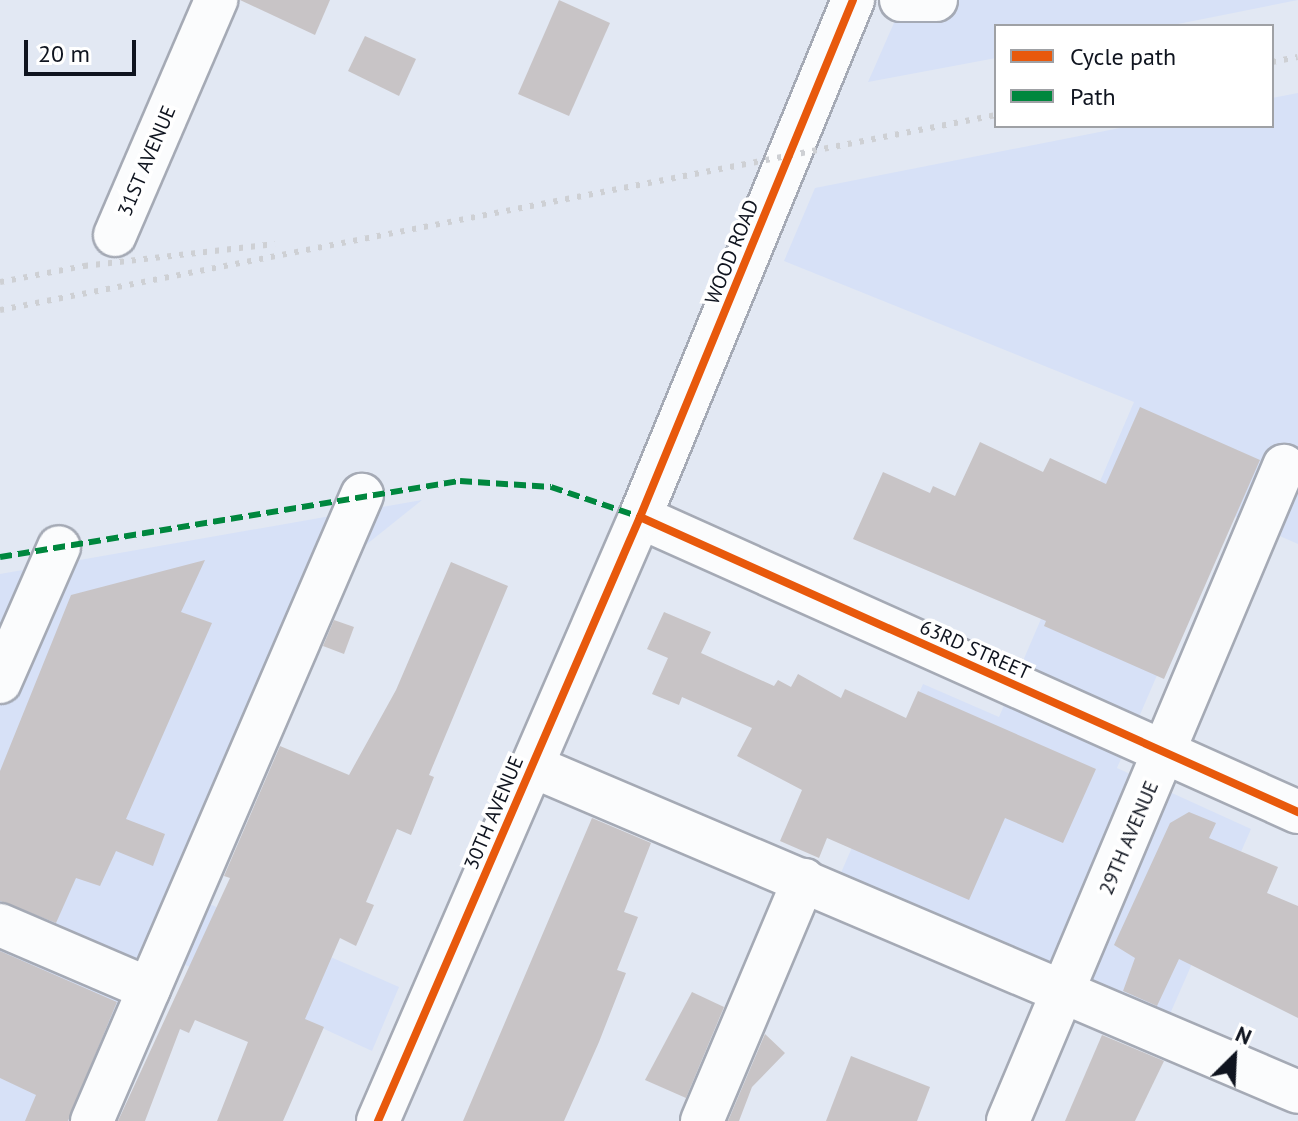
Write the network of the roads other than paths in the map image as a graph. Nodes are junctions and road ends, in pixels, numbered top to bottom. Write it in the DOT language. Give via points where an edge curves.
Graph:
graph roads {
  1 [pos="216,0"];
  2 [pos="853,0"];
  3 [pos="901,0"];
  4 [pos="936,0"];
  5 [pos="115,235"];
  6 [pos="1284,466"];
  7 [pos="362,495"];
  8 [pos="640,517"];
  9 [pos="59,547"];
  10 [pos="0,682"];
  11 [pos="1165,752"];
  12 [pos="532,766"];
  13 [pos="1298,812"];
  14 [pos="804,880"];
  15 [pos="0,925"];
  16 [pos="149,989"];
  17 [pos="1064,990"];
  18 [pos="1298,1092"];
  19 [pos="92,1121"];
  20 [pos="378,1121"];
  21 [pos="702,1121"];
  22 [pos="1008,1121"];
  1 -- 5 [label="street, 31ST AVENUE"];
  2 -- 8 [label="street, WOOD ROAD"];
  3 -- 4 [label="street"];
  6 -- 11 [label="street, 29TH AVENUE"];
  7 -- 16 [label="street"];
  8 -- 11 [label="street, 63RD STREET"];
  8 -- 12 [label="street, 30TH AVENUE"];
  9 -- 10 [label="street"];
  11 -- 13 [label="street, 63RD STREET"];
  11 -- 17 [label="street, 29TH AVENUE"];
  12 -- 14 [label="street"];
  12 -- 20 [label="street, 30TH AVENUE"];
  14 -- 17 [label="street"];
  14 -- 21 [label="street"];
  15 -- 16 [label="street"];
  16 -- 19 [label="street"];
  17 -- 18 [label="street"];
  17 -- 22 [label="street, 29TH AVENUE"];
}
